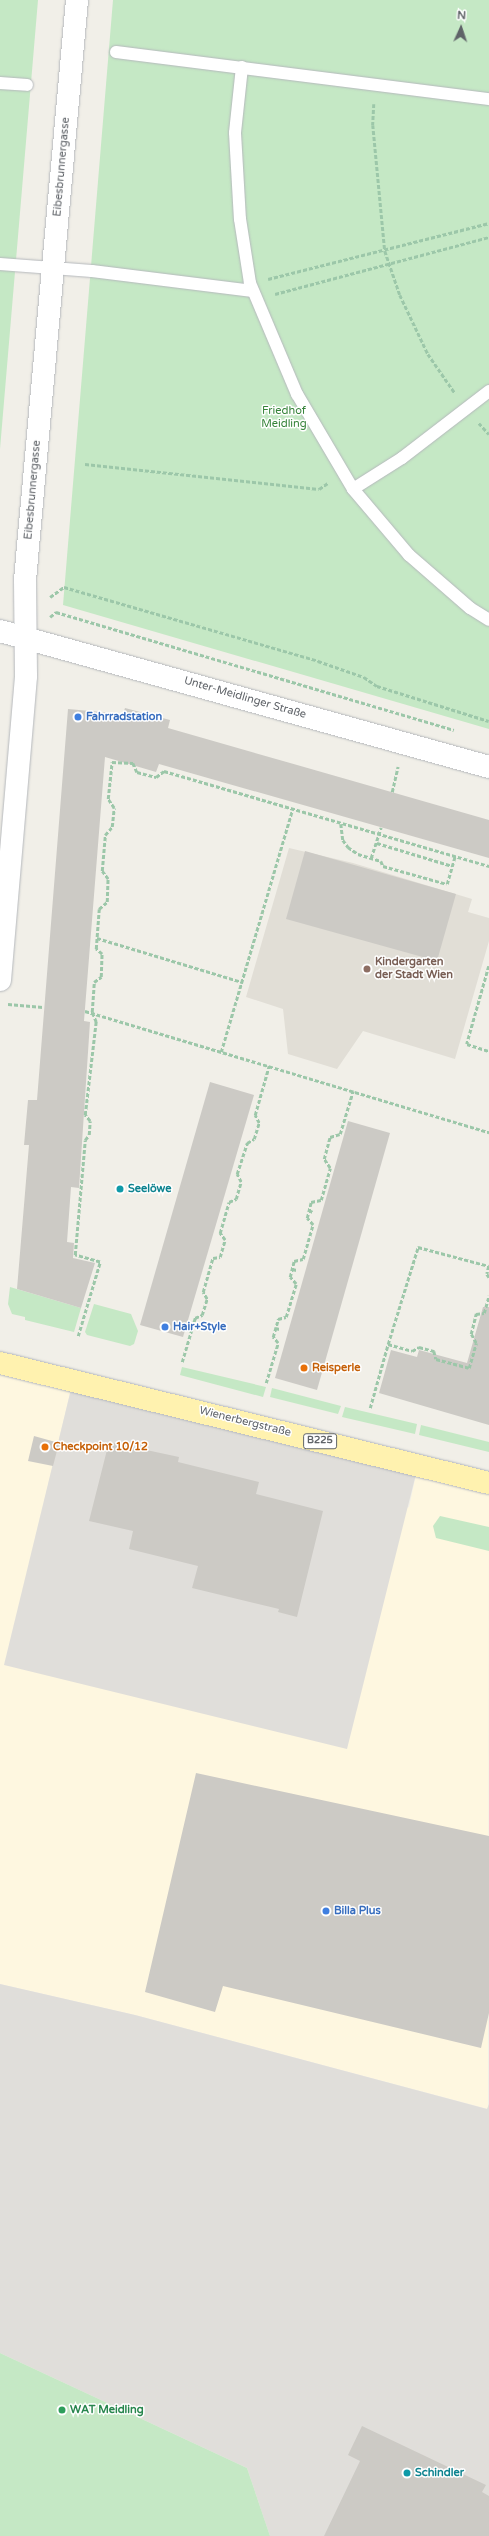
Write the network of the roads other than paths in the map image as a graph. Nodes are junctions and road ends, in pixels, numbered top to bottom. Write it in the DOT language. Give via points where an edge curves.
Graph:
graph roads {
  1 [pos="77,0"];
  2 [pos="116,52"];
  3 [pos="242,67"];
  4 [pos="0,83"];
  5 [pos="27,85"];
  6 [pos="489,99"];
  7 [pos="0,264"];
  8 [pos="52,268"];
  9 [pos="253,291"];
  10 [pos="489,391"];
  11 [pos="353,489"];
  12 [pos="489,620"];
  13 [pos="0,631"];
  14 [pos="25,637"];
  15 [pos="489,766"];
  16 [pos="0,980"];
  17 [pos="0,1363"];
  18 [pos="489,1483"];
  1 -- 8 [label="street, Eibesbrunnergasse"];
  2 -- 3 [label="lane"];
  3 -- 6 [label="lane"];
  3 -- 9 [label="lane" via="235,133 240,219"];
  4 -- 5 [label="lane"];
  7 -- 8 [label="lane"];
  8 -- 9 [label="lane"];
  8 -- 14 [label="street, Eibesbrunnergasse" via="25,580"];
  9 -- 11 [label="lane" via="297,394"];
  10 -- 11 [label="lane" via="402,458"];
  11 -- 12 [label="lane" via="409,555 470,608"];
  13 -- 14 [label="street, Unter-Meidlinger Straße"];
  14 -- 15 [label="street, Unter-Meidlinger Straße"];
  14 -- 16 [label="street, Eibesbrunnergasse" via="26,676"];
  17 -- 18 [label="main road, Wienerbergstraße / B225"];
}
